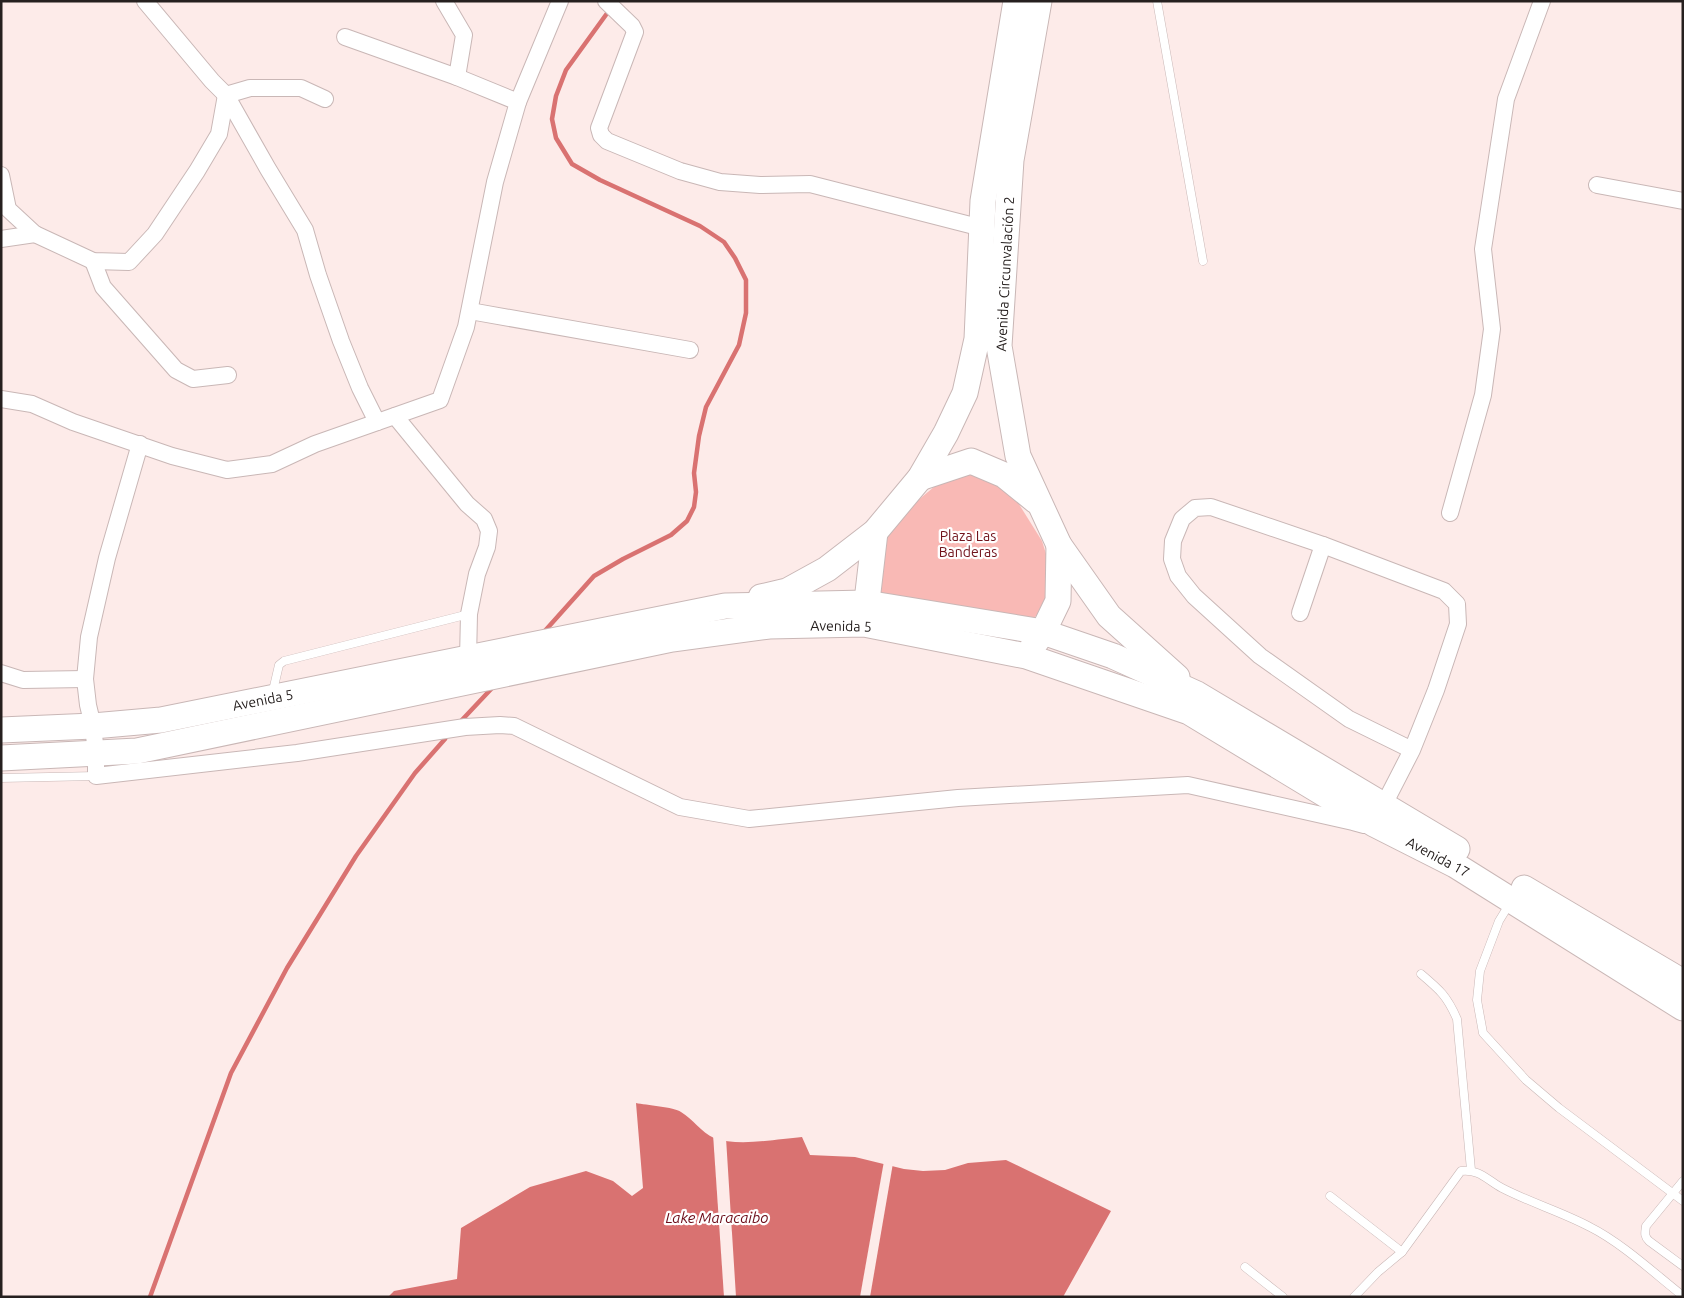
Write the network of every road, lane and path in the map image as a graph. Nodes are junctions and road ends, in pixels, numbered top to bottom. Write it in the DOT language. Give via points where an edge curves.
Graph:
graph roads {
  1 [pos="145,1"];
  2 [pos="444,1"];
  3 [pos="560,1"];
  4 [pos="606,1"];
  5 [pos="1016,1"];
  6 [pos="1039,1"];
  7 [pos="1157,1"];
  8 [pos="1542,1"];
  9 [pos="345,38"];
  10 [pos="457,77"];
  11 [pos="226,95"];
  12 [pos="325,99"];
  13 [pos="518,102"];
  14 [pos="1,174"];
  15 [pos="1597,185"];
  16 [pos="1683,201"];
  17 [pos="982,228"];
  18 [pos="35,234"];
  19 [pos="1,239"];
  20 [pos="1203,260"];
  21 [pos="93,261"];
  22 [pos="470,311"];
  23 [pos="690,350"];
  24 [pos="228,375"];
  25 [pos="1,399"];
  26 [pos="396,416"];
  27 [pos="377,422"];
  28 [pos="140,444"];
  29 [pos="920,478"];
  30 [pos="1040,504"];
  31 [pos="1450,513"];
  32 [pos="875,532"];
  33 [pos="1060,545"];
  34 [pos="1323,545"];
  35 [pos="725,606"];
  36 [pos="1300,613"];
  37 [pos="469,614"];
  38 [pos="865,614"];
  39 [pos="1043,632"];
  40 [pos="1026,656"];
  41 [pos="468,658"];
  42 [pos="1,673"];
  43 [pos="85,679"];
  44 [pos="272,698"];
  45 [pos="1193,703"];
  46 [pos="93,726"];
  47 [pos="1,730"];
  48 [pos="1412,750"];
  49 [pos="1,758"];
  50 [pos="96,765"];
  51 [pos="1,778"];
  52 [pos="1379,815"];
  53 [pos="1516,893"];
  54 [pos="1421,974"];
  55 [pos="1683,982"];
  56 [pos="1683,1008"];
  57 [pos="1471,1170"];
  58 [pos="1683,1181"];
  59 [pos="1673,1193"];
  60 [pos="1330,1196"];
  61 [pos="1683,1200"];
  62 [pos="1402,1252"];
  63 [pos="1683,1266"];
  64 [pos="1245,1267"];
  65 [pos="1683,1296"];
  66 [pos="1284,1297"];
  67 [pos="1354,1297"];
  1 -- 11 [label="street"];
  2 -- 10 [label="street" via="464,35"];
  3 -- 13 [label="street"];
  4 -- 17 [label="street" via="635,32 599,128 607,141 680,171 720,182 810,184"];
  5 -- 17 [label="main road, Avenida Circunvalación 2" via="983,201"];
  6 -- 30 [label="main road, Avenida Circunvalación 2" via="1011,160 1000,346 1018,456"];
  7 -- 20 [label="lane"];
  8 -- 31 [label="street" via="1506,99 1483,250 1491,339 1483,395"];
  9 -- 10 [label="street"];
  10 -- 13 [label="street"];
  11 -- 12 [label="street" via="250,88 301,88"];
  11 -- 21 [label="street" via="219,134 155,234 129,262"];
  11 -- 27 [label="street" via="305,230 341,340"];
  13 -- 22 [label="street" via="495,182"];
  14 -- 18 [label="street" via="8,208"];
  15 -- 16 [label="street"];
  17 -- 29 [label="main road, Avenida Circunvalación 2" via="978,339 965,393"];
  18 -- 19 [label="street"];
  18 -- 21 [label="street"];
  21 -- 24 [label="street" via="103,287 176,370 193,379"];
  22 -- 23 [label="street"];
  22 -- 26 [label="street" via="440,400"];
  25 -- 28 [label="street" via="32,404 73,422"];
  26 -- 27 [label="street"];
  26 -- 37 [label="street" via="467,504 484,519 489,530"];
  27 -- 28 [label="street" via="315,444 272,464 227,470"];
  28 -- 43 [label="street" via="107,558 89,638"];
  29 -- 30 [label="main road" via="971,461 1004,476"];
  29 -- 32 [label="main road, Avenida Circunvalación 2"];
  30 -- 33 [label="main road, Avenida Circunvalación 2"];
  32 -- 35 [label="main road, Avenida Circunvalación 2" via="827,569 787,591"];
  32 -- 38 [label="main road"];
  33 -- 39 [label="main road" via="1058,601"];
  33 -- 45 [label="main road, Avenida Circunvalación 2" via="1109,616"];
  34 -- 36 [label="street"];
  34 -- 48 [label="street" via="1444,591 1457,604 1458,624"];
  34 -- 48 [label="street" via="1210,507 1195,508 1182,518 1173,541 1172,559 1178,576 1194,596 1260,656 1348,719"];
  35 -- 38 [label="main road, Avenida 5"];
  35 -- 41 [label="main road, Avenida 5"];
  37 -- 41 [label="street"];
  37 -- 44 [label="lane" via="284,661 279,665"];
  38 -- 39 [label="main road, Avenida 5"];
  38 -- 40 [label="main road, Avenida 5"];
  38 -- 50 [label="main road, Avenida 5" via="672,639 137,751"];
  39 -- 40 [label="main road"];
  39 -- 45 [label="main road, Avenida 5" via="1113,656"];
  40 -- 45 [label="main road, Avenida 5"];
  41 -- 44 [label="main road, Avenida 5"];
  42 -- 43 [label="street" via="23,680"];
  43 -- 46 [label="street"];
  44 -- 46 [label="main road, Avenida 5" via="161,720"];
  45 -- 52 [label="main road, Avenida 17"];
  46 -- 47 [label="main road, Avenida 5"];
  46 -- 50 [label="street"];
  48 -- 52 [label="street"];
  49 -- 50 [label="main road, Avenida 5"];
  50 -- 51 [label="lane"];
  50 -- 52 [label="street" via="297,753 500,724 514,726 680,807 749,819 958,798 1188,785 1358,824"];
  52 -- 53 [label="main road, Avenida 17" via="1455,865"];
  53 -- 55 [label="main road, Avenida 17"];
  53 -- 56 [label="main road, Avenida 17"];
  53 -- 59 [label="lane" via="1499,921 1480,970 1476,1000 1483,1033 1526,1080 1559,1108"];
  54 -- 57 [label="lane" via="1450,1002 1457,1019"];
  57 -- 62 [label="lane" via="1461,1171"];
  57 -- 65 [label="lane" via="1502,1188 1608,1237"];
  58 -- 59 [label="lane"];
  59 -- 61 [label="lane"];
  59 -- 63 [label="lane" via="1646,1226 1645,1237"];
  60 -- 62 [label="lane"];
  62 -- 67 [label="lane"];
  64 -- 66 [label="lane"];
}
